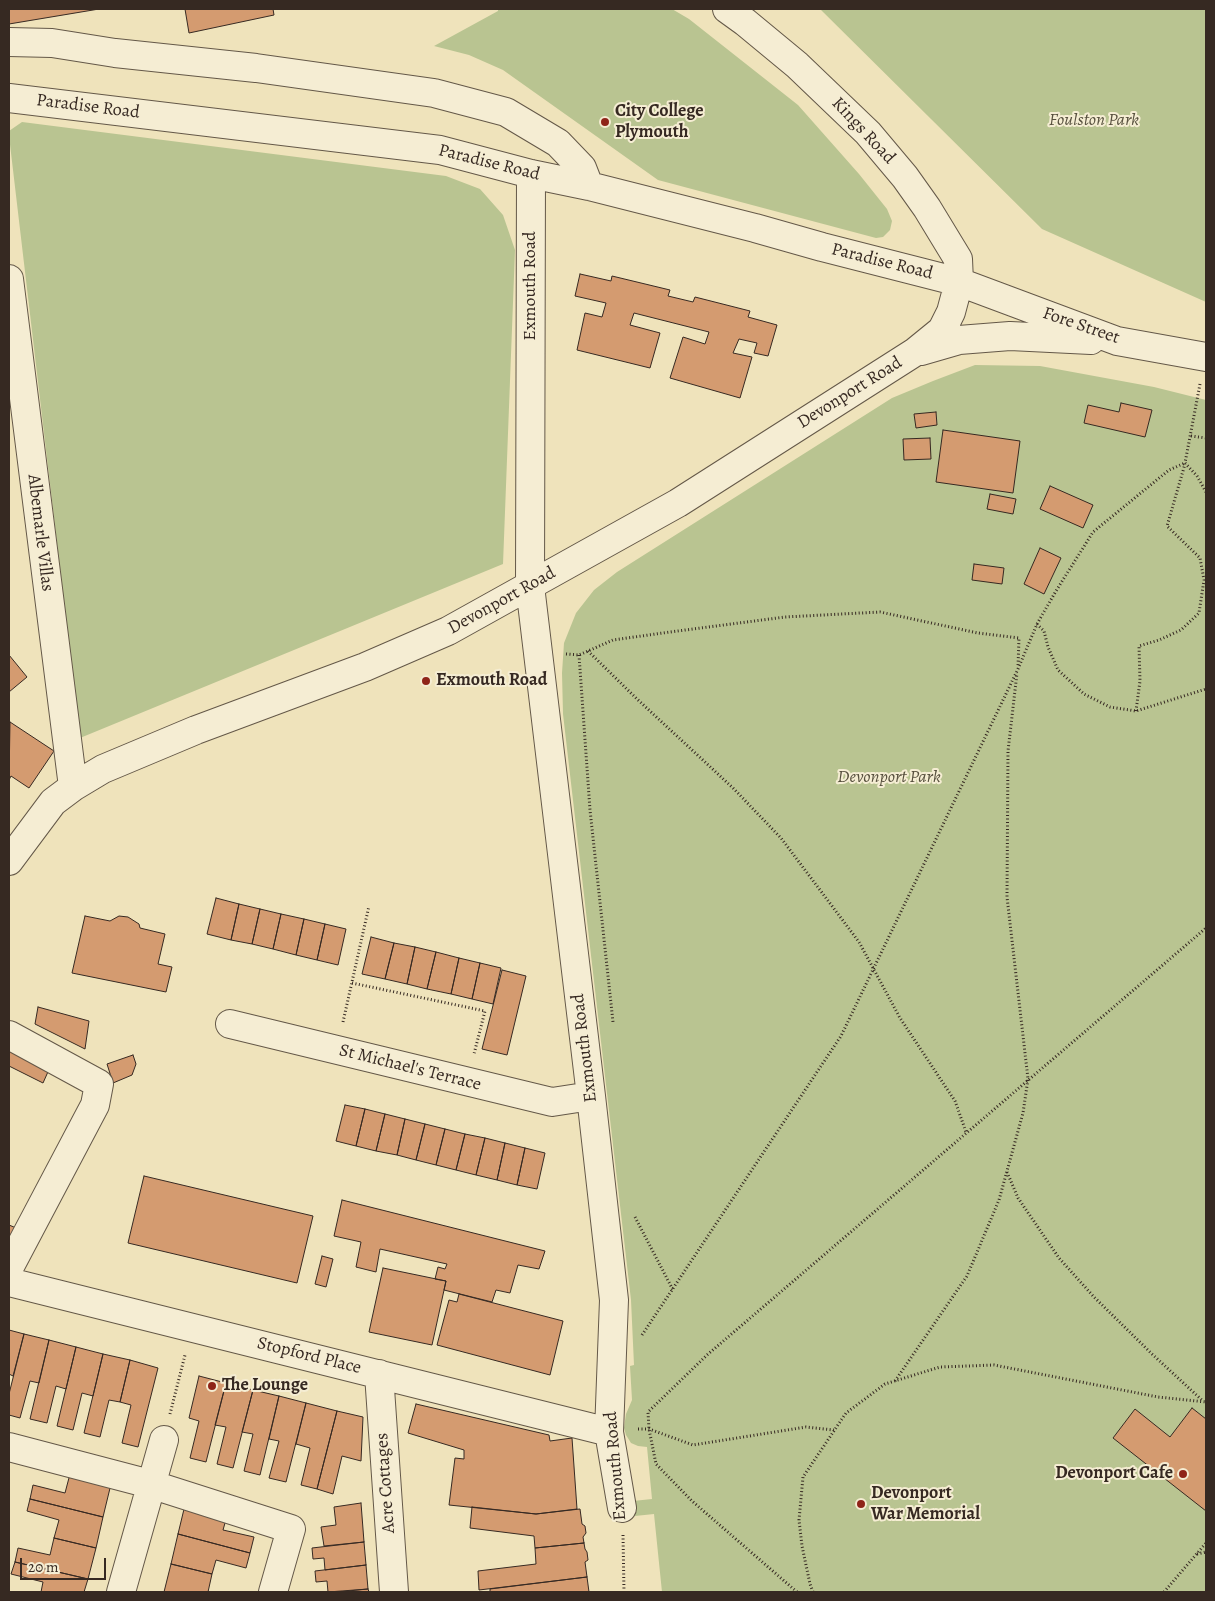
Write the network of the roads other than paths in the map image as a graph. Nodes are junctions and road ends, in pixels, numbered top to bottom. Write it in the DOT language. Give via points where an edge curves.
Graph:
graph roads {
  1 [pos="727,9"];
  2 [pos="9,42"];
  3 [pos="9,98"];
  4 [pos="531,174"];
  5 [pos="589,186"];
  6 [pos="9,279"];
  7 [pos="959,282"];
  8 [pos="1117,341"];
  9 [pos="915,352"];
  10 [pos="1205,356"];
  11 [pos="530,586"];
  12 [pos="73,787"];
  13 [pos="9,862"];
  14 [pos="230,1024"];
  15 [pos="9,1035"];
  16 [pos="591,1096"];
  17 [pos="9,1268"];
  18 [pos="9,1282"];
  19 [pos="379,1374"];
  20 [pos="609,1432"];
  21 [pos="164,1440"];
  22 [pos="10,1454"];
  23 [pos="150,1484"];
  24 [pos="622,1508"];
  25 [pos="121,1592"];
  26 [pos="273,1592"];
  27 [pos="394,1592"];
  1 -- 7 [label="street, Kings Road" via="807,73 895,164 958,259"];
  2 -- 5 [label="street" via="52,43 434,93 506,112 558,143 582,168"];
  3 -- 4 [label="street, Paradise Road" via="440,150"];
  4 -- 5 [label="street, Paradise Road"];
  4 -- 11 [label="street, Exmouth Road"];
  5 -- 7 [label="street, Paradise Road"];
  6 -- 12 [label="street, Albemarle Villas"];
  7 -- 8 [label="street, Fore Street"];
  7 -- 9 [label="street, Devonport Road" via="942,330"];
  8 -- 9 [label="street" via="1010,336 959,340"];
  8 -- 10 [label="street, Fore Street"];
  9 -- 11 [label="street, Devonport Road" via="678,503"];
  11 -- 12 [label="street, Devonport Road" via="448,631 365,667 134,755 103,768"];
  11 -- 16 [label="street, Exmouth Road"];
  12 -- 13 [label="street, Devonport Road" via="53,802"];
  14 -- 16 [label="street, St Michael's Terrace" via="552,1102"];
  15 -- 17 [label="street" via="98,1084 95,1105"];
  16 -- 20 [label="street, Exmouth Road" via="614,1300"];
  18 -- 19 [label="street, Stopford Place"];
  19 -- 20 [label="street, Stopford Place"];
  19 -- 27 [label="street, Acre Cottages"];
  20 -- 24 [label="street, Exmouth Road"];
  21 -- 23 [label="street"];
  22 -- 23 [label="street"];
  23 -- 25 [label="street"];
  23 -- 26 [label="street" via="291,1529"];
}
